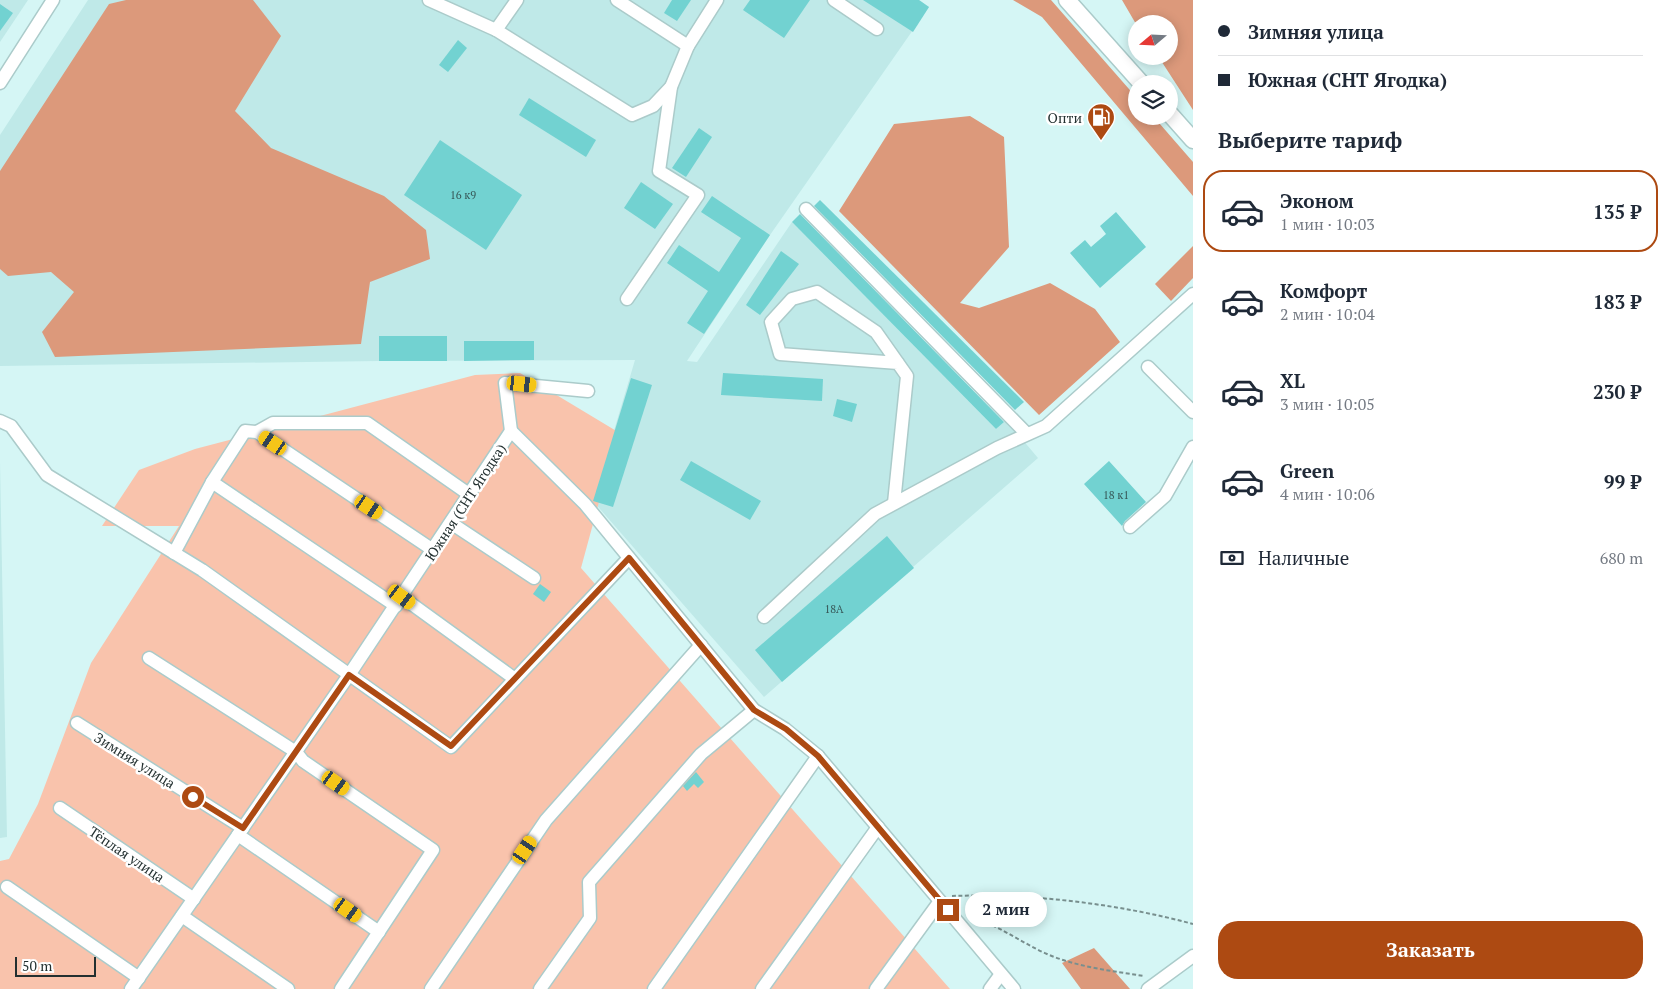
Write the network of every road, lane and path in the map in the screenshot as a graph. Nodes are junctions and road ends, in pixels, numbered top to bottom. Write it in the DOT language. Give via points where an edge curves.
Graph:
graph roads {
  1 [pos="53,0"];
  2 [pos="429,0"];
  3 [pos="517,0"];
  4 [pos="617,0"];
  5 [pos="718,0"];
  6 [pos="834,0"];
  7 [pos="1067,0"];
  8 [pos="877,29"];
  9 [pos="496,30"];
  10 [pos="688,46"];
  11 [pos="1134,75"];
  12 [pos="0,83"];
  13 [pos="671,86"];
  14 [pos="1178,123"];
  15 [pos="1193,140"];
  16 [pos="806,209"];
  17 [pos="1193,294"];
  18 [pos="627,299"];
  19 [pos="898,363"];
  20 [pos="1148,367"];
  21 [pos="588,391"];
  22 [pos="1193,412"];
  23 [pos="0,421"];
  24 [pos="257,432"];
  25 [pos="511,432"];
  26 [pos="1028,434"];
  27 [pos="1193,447"];
  28 [pos="212,482"];
  29 [pos="470,495"];
  30 [pos="894,504"];
  31 [pos="451,523"];
  32 [pos="1130,527"];
  33 [pos="434,550"];
  34 [pos="174,553"];
  35 [pos="629,558"];
  36 [pos="534,578"];
  37 [pos="399,601"];
  38 [pos="764,617"];
  39 [pos="701,645"];
  40 [pos="150,658"];
  41 [pos="349,675"];
  42 [pos="515,679"];
  43 [pos="754,710"];
  44 [pos="77,723"];
  45 [pos="296,752"];
  46 [pos="818,756"];
  47 [pos="60,808"];
  48 [pos="878,827"];
  49 [pos="240,832"];
  50 [pos="7,887"];
  51 [pos="194,899"];
  52 [pos="939,899"];
  53 [pos="182,916"];
  54 [pos="956,919"];
  55 [pos="1193,924"];
  56 [pos="379,932"];
  57 [pos="1193,956"];
  58 [pos="1001,974"];
  59 [pos="139,978"];
  60 [pos="1161,979"];
  61 [pos="131,989"];
  62 [pos="288,989"];
  63 [pos="341,989"];
  64 [pos="431,989"];
  65 [pos="540,989"];
  66 [pos="654,989"];
  67 [pos="762,989"];
  68 [pos="876,989"];
  69 [pos="990,989"];
  70 [pos="1014,989"];
  71 [pos="1148,989"];
  1 -- 12 [label="street"];
  2 -- 9 [label="street"];
  3 -- 9 [label="street"];
  4 -- 10 [label="street"];
  5 -- 10 [label="street"];
  6 -- 8 [label="street"];
  7 -- 11 [label="main road"];
  9 -- 13 [label="street" via="632,115 653,106"];
  10 -- 13 [label="street"];
  13 -- 18 [label="street" via="659,171 698,195"];
  14 -- 15 [label="main road"];
  16 -- 26 [label="street"];
  17 -- 26 [label="street" via="1046,426"];
  19 -- 19 [label="street" via="876,332 817,292 792,299 771,322 780,354"];
  19 -- 30 [label="street" via="907,376"];
  20 -- 22 [label="street"];
  21 -- 25 [label="street" via="505,383"];
  23 -- 34 [label="street" via="11,426 47,475"];
  24 -- 28 [label="street" via="245,431"];
  24 -- 29 [label="street" via="273,423 368,423"];
  24 -- 33 [label="street"];
  25 -- 29 [label="street, Южная (СНТ Ягодка)"];
  25 -- 35 [label="street, Южная (СНТ Ягодка)" via="584,504"];
  26 -- 30 [label="street"];
  27 -- 32 [label="street" via="1165,496"];
  28 -- 34 [label="street"];
  28 -- 37 [label="street"];
  29 -- 31 [label="street, Южная (СНТ Ягодка)"];
  30 -- 38 [label="street" via="875,514"];
  31 -- 33 [label="street, Южная (СНТ Ягодка)"];
  31 -- 36 [label="street"];
  33 -- 37 [label="street, Южная (СНТ Ягодка)"];
  34 -- 41 [label="street"];
  35 -- 39 [label="street, Южная (СНТ Ягодка)"];
  35 -- 42 [label="street"];
  37 -- 41 [label="street, Южная (СНТ Ягодка)"];
  37 -- 42 [label="street"];
  39 -- 43 [label="street, Южная (СНТ Ягодка)"];
  39 -- 64 [label="street" via="546,820"];
  40 -- 45 [label="street"];
  41 -- 42 [label="street" via="451,746"];
  41 -- 45 [label="street, Южная (СНТ Ягодка)"];
  43 -- 46 [label="street, Южная (СНТ Ягодка)" via="786,729"];
  43 -- 65 [label="street" via="701,754 589,882 590,918"];
  44 -- 49 [label="street, Зимняя улица"];
  45 -- 49 [label="street, Южная (СНТ Ягодка)"];
  45 -- 56 [label="street" via="303,761 433,850"];
  46 -- 48 [label="street, Южная (СНТ Ягодка)"];
  46 -- 66 [label="street"];
  47 -- 51 [label="street, Тёплая улица"];
  48 -- 52 [label="street, Южная (СНТ Ягодка)"];
  48 -- 67 [label="street"];
  49 -- 51 [label="street, Южная (СНТ Ягодка)"];
  49 -- 56 [label="street, Зимняя улица"];
  50 -- 59 [label="street"];
  51 -- 53 [label="street, Южная (СНТ Ягодка)"];
  52 -- 54 [label="street, Южная (СНТ Ягодка)"];
  52 -- 55 [label="path" via="984,895 1065,902 1152,913"];
  52 -- 68 [label="street"];
  53 -- 59 [label="street, Южная (СНТ Ягодка)"];
  53 -- 62 [label="street"];
  54 -- 58 [label="street, Южная (СНТ Ягодка)"];
  54 -- 60 [label="path" via="968,916 1000,928 1048,954 1099,969"];
  56 -- 63 [label="street"];
  57 -- 60 [label="street"];
  58 -- 69 [label="street"];
  58 -- 70 [label="street, Южная (СНТ Ягодка)"];
  59 -- 61 [label="street, Южная (СНТ Ягодка)"];
  60 -- 71 [label="street"];
}
